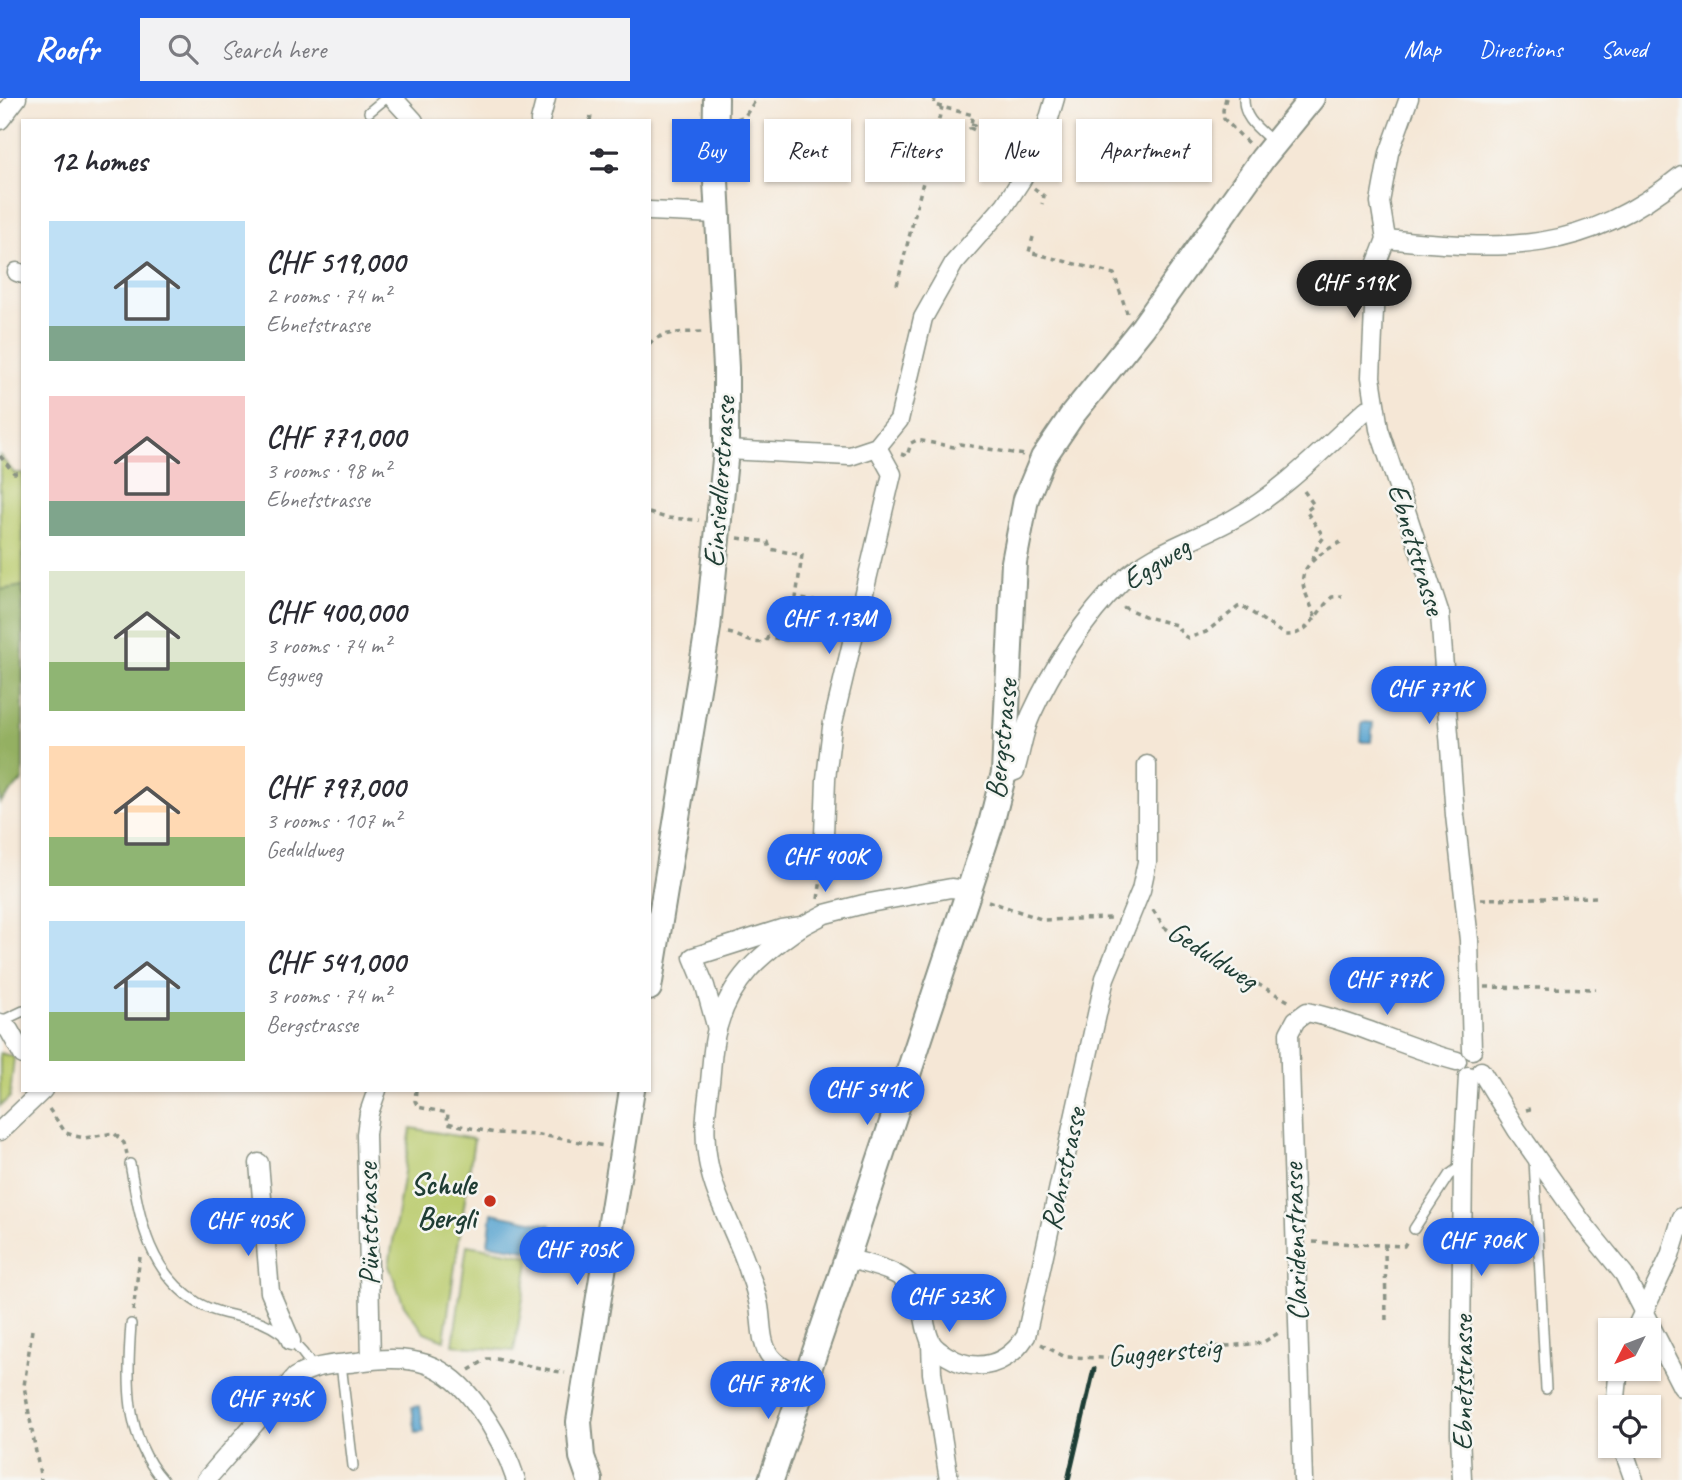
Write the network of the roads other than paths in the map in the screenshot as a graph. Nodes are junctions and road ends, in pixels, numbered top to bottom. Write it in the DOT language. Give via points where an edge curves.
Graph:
graph roads {
  1 [pos="17,98"];
  2 [pos="386,98"];
  3 [pos="393,98"];
  4 [pos="546,98"];
  5 [pos="716,98"];
  6 [pos="1055,98"];
  7 [pos="1244,98"];
  8 [pos="1312,98"];
  9 [pos="1409,98"];
  10 [pos="369,112"];
  11 [pos="412,119"];
  12 [pos="541,119"];
  13 [pos="0,120"];
  14 [pos="1269,151"];
  15 [pos="1682,175"];
  16 [pos="651,211"];
  17 [pos="717,214"];
  18 [pos="1386,239"];
  19 [pos="1375,407"];
  20 [pos="877,447"];
  21 [pos="726,450"];
  22 [pos="1147,765"];
  23 [pos="1003,773"];
  24 [pos="823,863"];
  25 [pos="977,895"];
  26 [pos="802,926"];
  27 [pos="651,976"];
  28 [pos="21,1012"];
  29 [pos="0,1021"];
  30 [pos="717,1029"];
  31 [pos="21,1051"];
  32 [pos="1464,1055"];
  33 [pos="1474,1073"];
  34 [pos="376,1092"];
  35 [pos="632,1092"];
  36 [pos="41,1094"];
  37 [pos="0,1131"];
  38 [pos="1534,1153"];
  39 [pos="259,1163"];
  40 [pos="130,1164"];
  41 [pos="1463,1165"];
  42 [pos="1682,1217"];
  43 [pos="1414,1229"];
  44 [pos="848,1258"];
  45 [pos="1639,1318"];
  46 [pos="1642,1318"];
  47 [pos="131,1324"];
  48 [pos="291,1340"];
  49 [pos="931,1343"];
  50 [pos="1661,1355"];
  51 [pos="371,1360"];
  52 [pos="341,1364"];
  53 [pos="312,1367"];
  54 [pos="807,1378"];
  55 [pos="1682,1388"];
  56 [pos="1546,1389"];
  57 [pos="1626,1458"];
  58 [pos="353,1466"];
  59 [pos="163,1480"];
  60 [pos="206,1480"];
  61 [pos="516,1480"];
  62 [pos="590,1480"];
  63 [pos="771,1480"];
  64 [pos="949,1480"];
  65 [pos="1303,1480"];
  66 [pos="1462,1480"];
  67 [pos="1634,1480"];
  1 -- 13 [label="street"];
  2 -- 10 [label="lane"];
  3 -- 11 [label="street"];
  4 -- 12 [label="street"];
  5 -- 17 [label="street, Einsiedlerstrasse"];
  6 -- 20 [label="street" via="1042,142 1022,179 954,263 923,318 899,420"];
  7 -- 14 [label="lane" via="1244,108"];
  8 -- 14 [label="street, Bergstrasse"];
  9 -- 18 [label="street, Ebnetstrasse" via="1390,153 1380,202"];
  14 -- 23 [label="street, Bergstrasse" via="1143,327 1073,414 1044,458 1026,499 1014,562"];
  15 -- 18 [label="street" via="1627,214 1585,233 1543,243 1451,246"];
  16 -- 17 [label="street"];
  17 -- 21 [label="street, Einsiedlerstrasse"];
  18 -- 19 [label="street, Ebnetstrasse" via="1376,265 1371,377"];
  19 -- 23 [label="street, Eggweg" via="1256,505 1137,568 1105,599 1068,649 1030,716 1015,771"];
  19 -- 32 [label="street, Ebnetstrasse" via="1440,614 1469,940"];
  20 -- 21 [label="street" via="850,456"];
  20 -- 24 [label="street" via="892,474 832,727"];
  21 -- 27 [label="street, Einsiedlerstrasse" via="708,628"];
  22 -- 49 [label="street, Rohrstrasse" via="1147,862 1141,890 1105,978 1026,1336 1016,1351 997,1363 978,1366 957,1362"];
  23 -- 25 [label="street, Bergstrasse"];
  25 -- 26 [label="street" via="951,888 864,904 825,914"];
  25 -- 44 [label="street, Bergstrasse"];
  26 -- 30 [label="street" via="750,966"];
  26 -- 30 [label="street" via="693,957"];
  28 -- 29 [label="lane"];
  29 -- 31 [label="street"];
  30 -- 54 [label="street" via="706,1110 708,1162 750,1273 764,1345 787,1370"];
  32 -- 33 [label="street" via="1481,1055 1483,1066"];
  32 -- 65 [label="street, Claridenstrasse" via="1426,1053 1342,1020 1307,1012 1289,1033"];
  33 -- 38 [label="street"];
  33 -- 41 [label="street, Ebnetstrasse"];
  34 -- 51 [label="street, Püntstrasse" via="366,1134"];
  35 -- 62 [label="street" via="579,1422 582,1457"];
  36 -- 37 [label="street"];
  38 -- 45 [label="street" via="1623,1274"];
  38 -- 56 [label="lane"];
  39 -- 48 [label="street" via="270,1292"];
  40 -- 48 [label="lane" via="145,1238 169,1278 199,1304 259,1321"];
  41 -- 43 [label="lane" via="1449,1175"];
  41 -- 66 [label="street, Ebnetstrasse"];
  42 -- 46 [label="street"];
  44 -- 49 [label="street" via="888,1271 913,1287"];
  44 -- 54 [label="street, Bergstrasse"];
  47 -- 59 [label="lane" via="133,1422 145,1457"];
  48 -- 53 [label="lane"];
  49 -- 64 [label="street"];
  50 -- 55 [label="street"];
  51 -- 52 [label="street"];
  51 -- 61 [label="street" via="420,1362 456,1380 499,1436"];
  52 -- 53 [label="street"];
  52 -- 58 [label="lane"];
  53 -- 60 [label="street" via="295,1377"];
  54 -- 63 [label="street, Bergstrasse"];
  57 -- 67 [label="street"];
}
